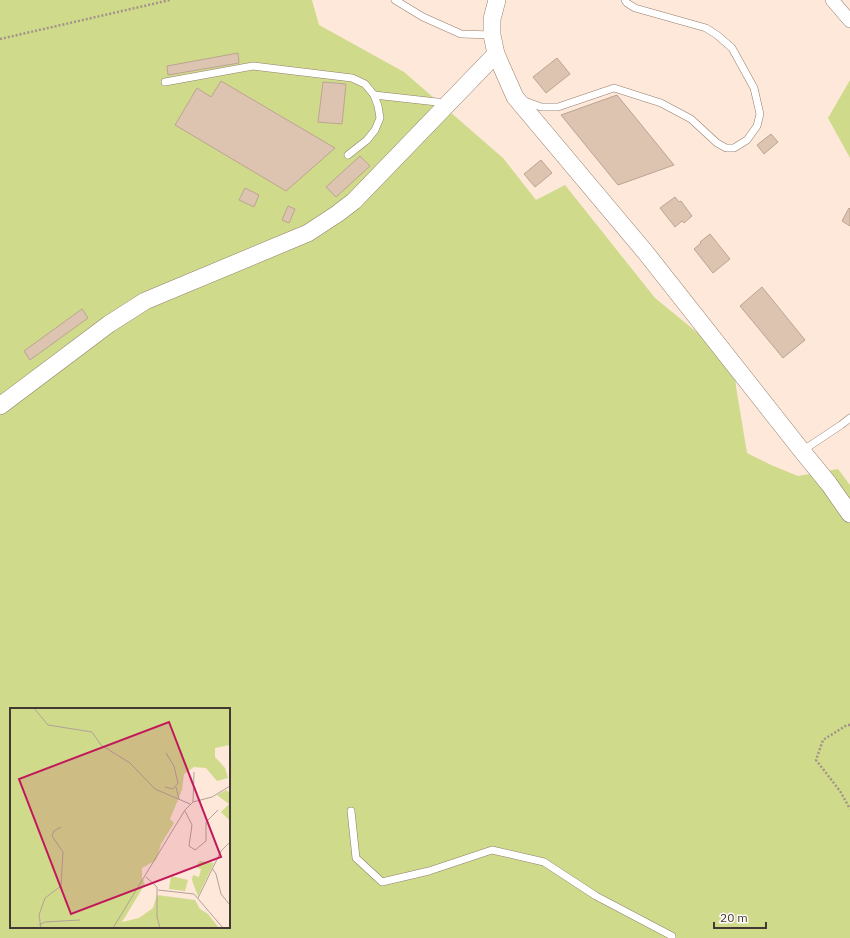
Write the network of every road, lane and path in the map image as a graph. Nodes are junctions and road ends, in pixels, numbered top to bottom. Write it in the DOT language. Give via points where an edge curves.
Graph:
graph roads {
  1 [pos="170,0"];
  2 [pos="395,0"];
  3 [pos="497,0"];
  4 [pos="625,0"];
  5 [pos="832,0"];
  6 [pos="850,21"];
  7 [pos="492,35"];
  8 [pos="0,39"];
  9 [pos="496,54"];
  10 [pos="165,82"];
  11 [pos="374,95"];
  12 [pos="515,97"];
  13 [pos="448,103"];
  14 [pos="348,155"];
  15 [pos="0,406"];
  16 [pos="850,418"];
  17 [pos="802,451"];
  18 [pos="850,514"];
  19 [pos="850,725"];
  20 [pos="850,809"];
  21 [pos="351,811"];
  22 [pos="672,938"];
  1 -- 8 [label="path"];
  2 -- 7 [label="lane" via="423,17 461,34"];
  3 -- 7 [label="street" via="492,19"];
  4 -- 12 [label="lane" via="635,8 706,28 732,48 754,88 760,114 757,126 746,140 734,148 726,148 716,144 691,119 661,103 614,88 558,107 542,107"];
  5 -- 6 [label="street"];
  7 -- 9 [label="street"];
  9 -- 12 [label="street"];
  9 -- 13 [label="street"];
  10 -- 11 [label="lane" via="253,66 352,78 365,84"];
  11 -- 13 [label="lane"];
  11 -- 14 [label="lane" via="380,118 375,130"];
  12 -- 17 [label="street" via="646,254"];
  13 -- 15 [label="street" via="354,201 337,214 308,233 145,301 109,324"];
  16 -- 17 [label="lane"];
  17 -- 18 [label="street"];
  19 -- 20 [label="path" via="823,740 816,760 840,790"];
  21 -- 22 [label="lane" via="356,858 382,882 429,872 492,850 544,862 596,896"];
}
